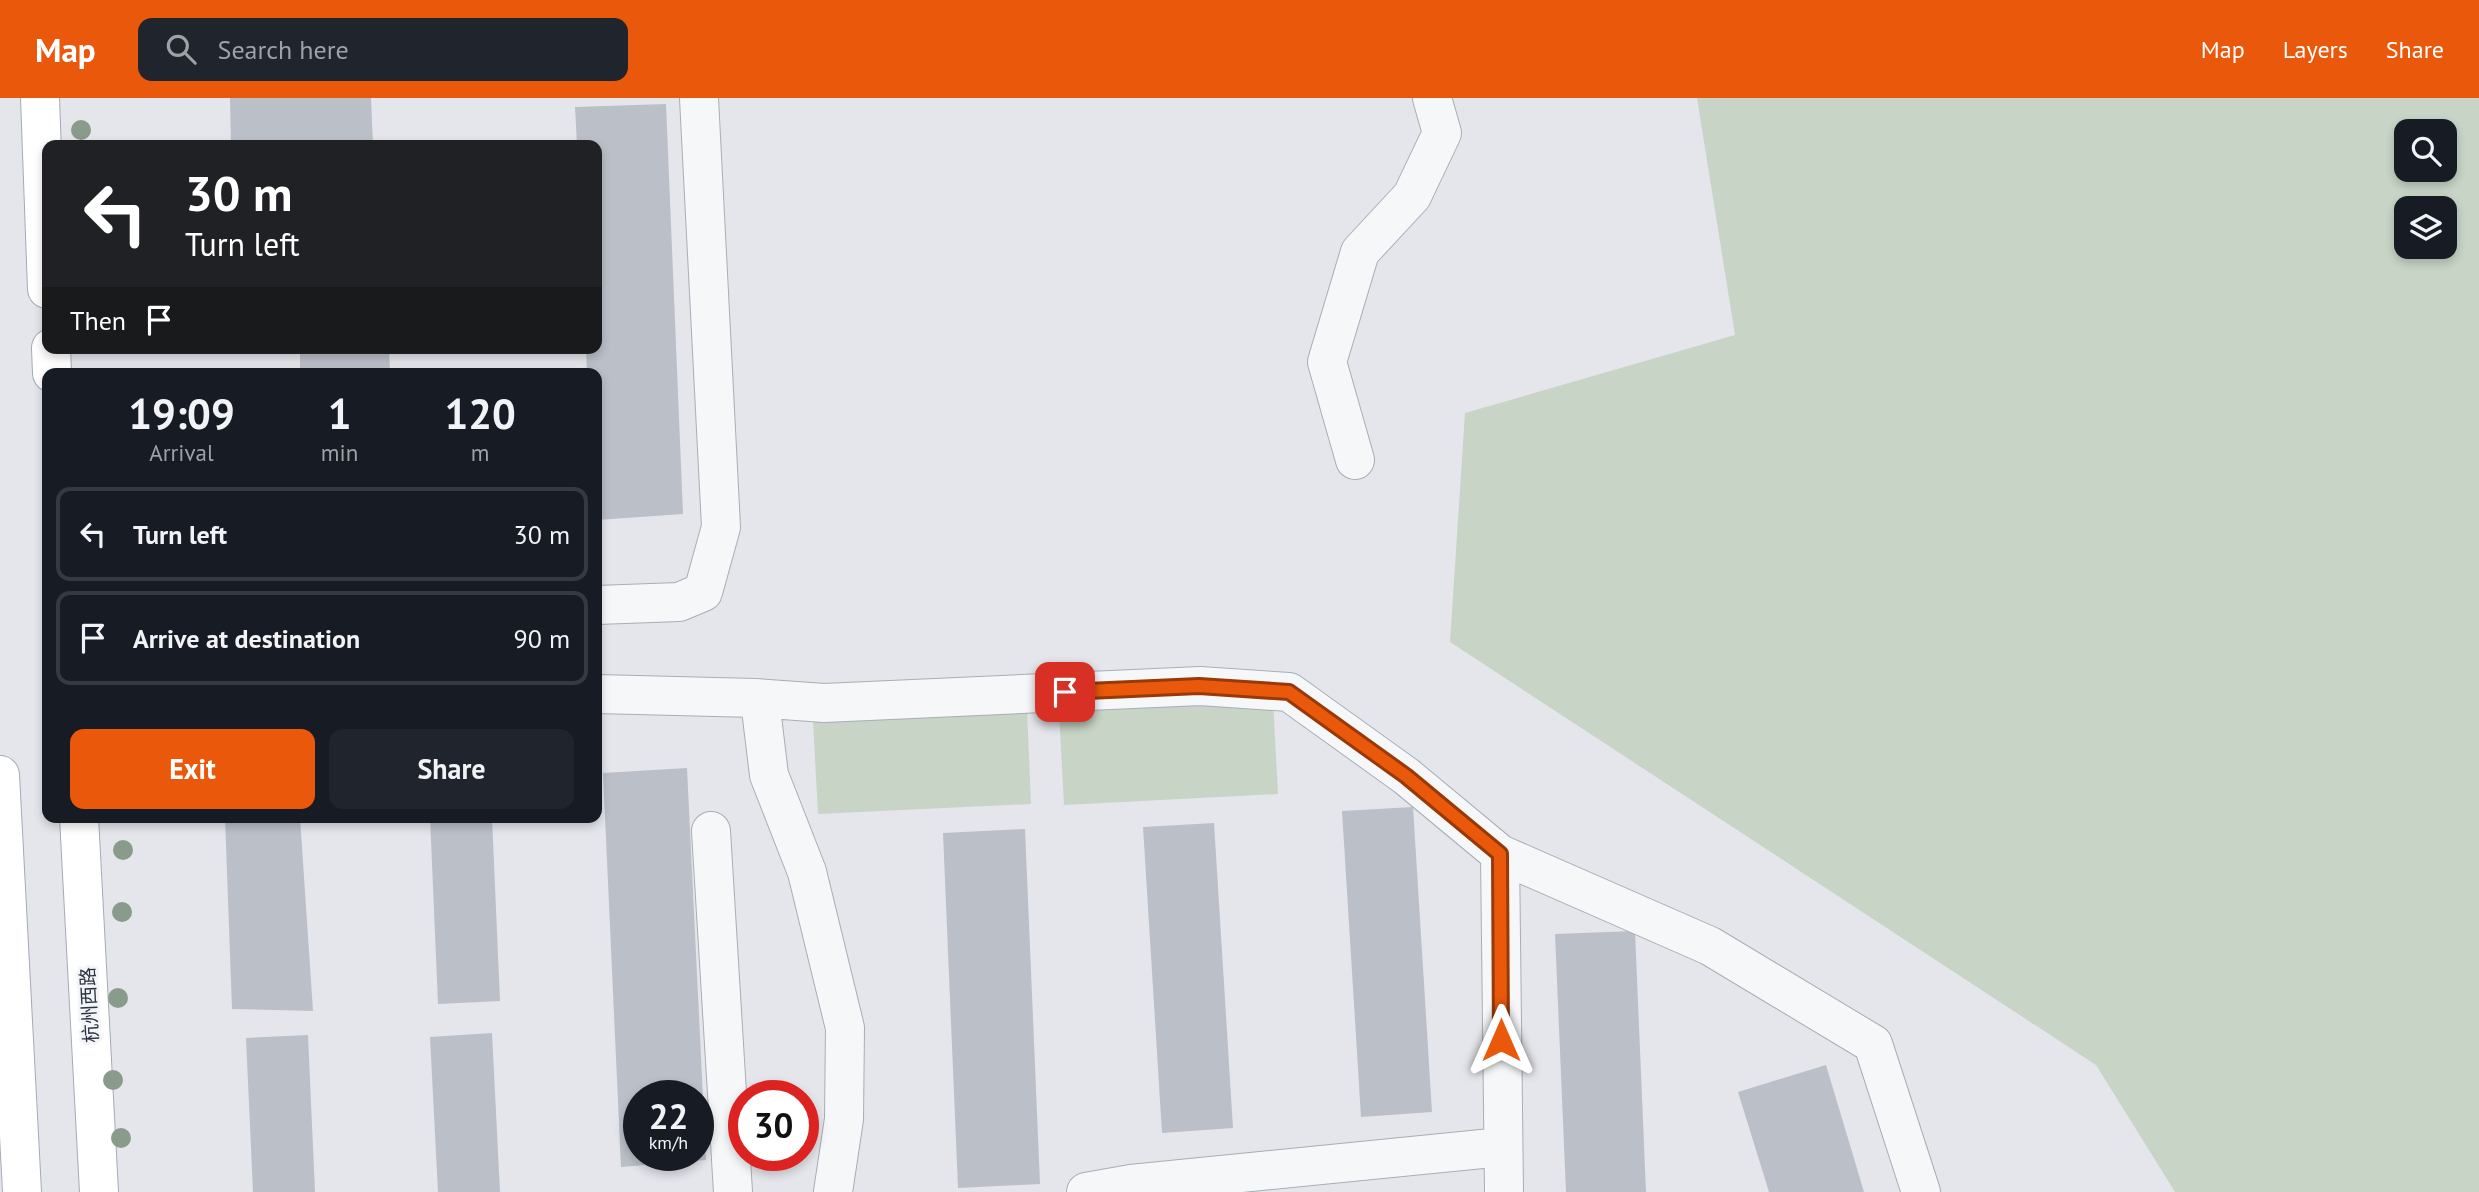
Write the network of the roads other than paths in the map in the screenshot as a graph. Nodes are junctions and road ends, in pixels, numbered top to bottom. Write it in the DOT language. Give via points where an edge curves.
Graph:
graph roads {
  1 [pos="40,98"];
  2 [pos="699,98"];
  3 [pos="1432,98"];
  4 [pos="42,153"];
  5 [pos="1355,460"];
  6 [pos="602,605"];
  7 [pos="602,694"];
  8 [pos="755,698"];
  9 [pos="0,775"];
  10 [pos="79,823"];
  11 [pos="711,831"];
  12 [pos="1500,854"];
  13 [pos="1502,1147"];
  14 [pos="22,1192"];
  15 [pos="99,1192"];
  16 [pos="733,1192"];
  17 [pos="833,1192"];
  18 [pos="1086,1192"];
  19 [pos="1504,1192"];
  20 [pos="1921,1192"];
  1 -- 4 [label="main road"];
  2 -- 6 [label="street" via="721,527 703,592 679,602"];
  3 -- 5 [label="street" via="1441,133 1412,196 1360,252 1327,362"];
  7 -- 8 [label="street"];
  8 -- 12 [label="street" via="824,703 1199,686 1289,692 1406,776"];
  8 -- 17 [label="street" via="761,709 769,775 807,872 845,1028 844,1119"];
  9 -- 14 [label="main road"];
  10 -- 15 [label="main road, 杭州西路"];
  11 -- 16 [label="street"];
  12 -- 13 [label="street"];
  12 -- 20 [label="street" via="1710,946 1873,1044"];
  13 -- 18 [label="street"];
  13 -- 19 [label="street"];
}
